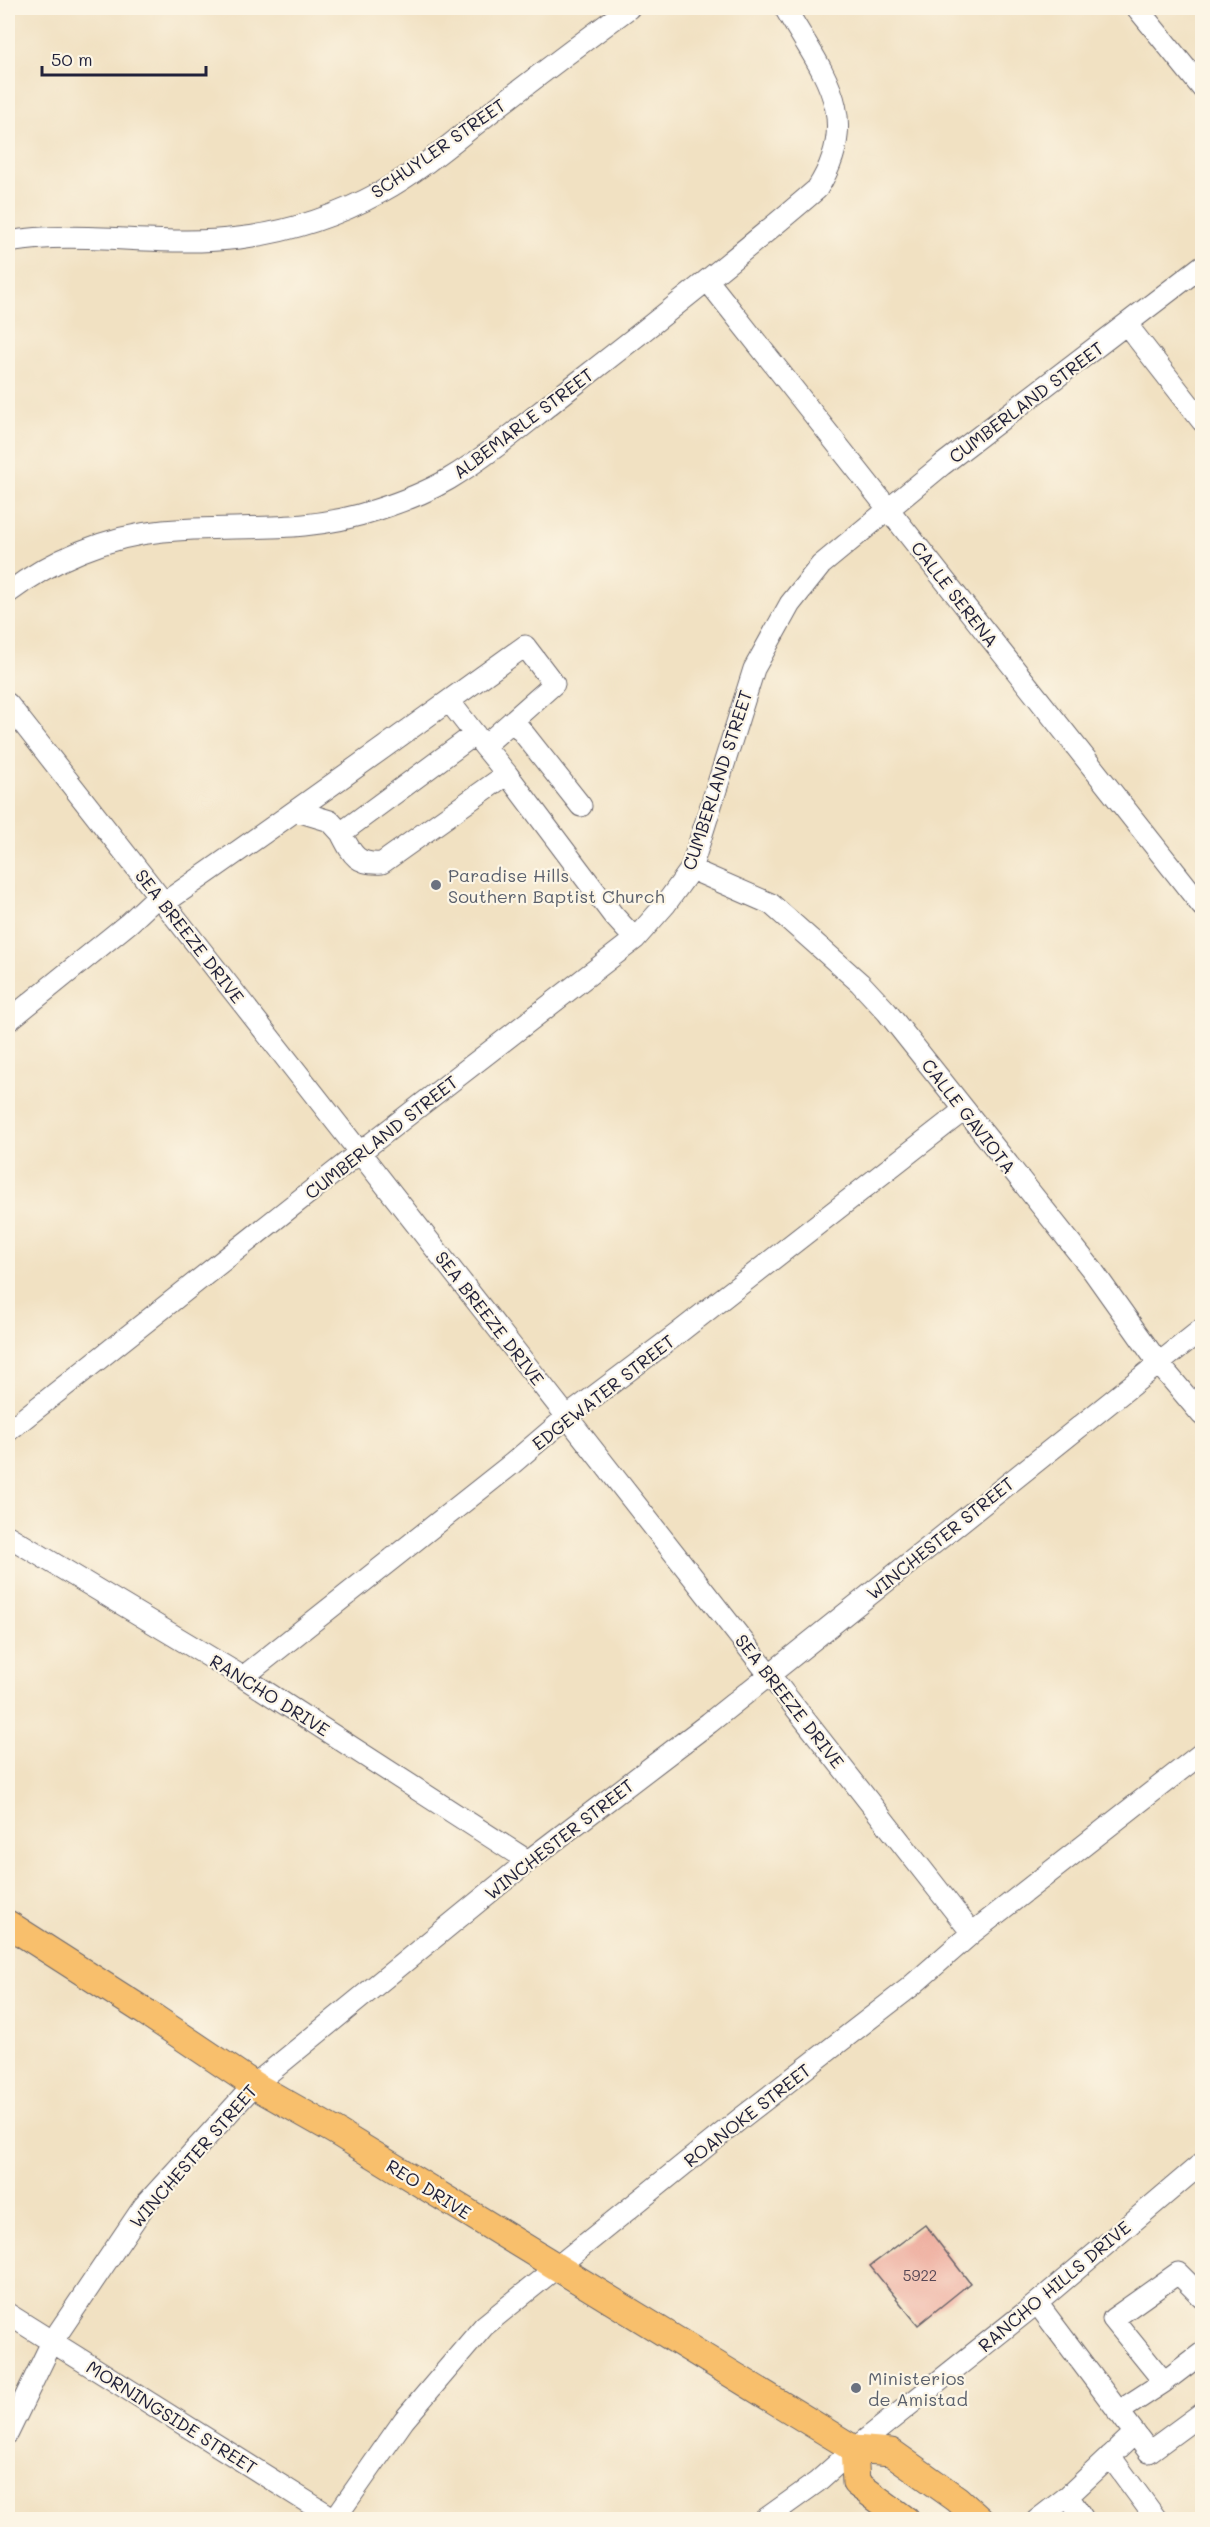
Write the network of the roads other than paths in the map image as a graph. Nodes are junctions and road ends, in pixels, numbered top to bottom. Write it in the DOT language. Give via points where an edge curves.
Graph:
graph roads {
  1 [pos="629,8"];
  2 [pos="785,8"];
  3 [pos="1137,8"];
  4 [pos="1203,88"];
  5 [pos="8,242"];
  6 [pos="1203,266"];
  7 [pos="708,281"];
  8 [pos="1127,325"];
  9 [pos="1203,421"];
  10 [pos="888,508"];
  11 [pos="8,593"];
  12 [pos="449,701"];
  13 [pos="8,704"];
  14 [pos="513,720"];
  15 [pos="479,740"];
  16 [pos="507,774"];
  17 [pos="581,806"];
  18 [pos="297,811"];
  19 [pos="341,833"];
  20 [pos="691,869"];
  21 [pos="161,899"];
  22 [pos="1203,906"];
  23 [pos="635,939"];
  24 [pos="8,1021"];
  25 [pos="964,1110"];
  26 [pos="360,1153"];
  27 [pos="1203,1329"];
  28 [pos="1159,1364"];
  29 [pos="1203,1415"];
  30 [pos="568,1416"];
  31 [pos="8,1431"];
  32 [pos="8,1536"];
  33 [pos="769,1675"];
  34 [pos="243,1677"];
  35 [pos="1203,1753"];
  36 [pos="528,1861"];
  37 [pos="8,1924"];
  38 [pos="972,1933"];
  39 [pos="254,2085"];
  40 [pos="1199,2172"];
  41 [pos="556,2268"];
  42 [pos="1203,2297"];
  43 [pos="1037,2303"];
  44 [pos="8,2314"];
  45 [pos="52,2342"];
  46 [pos="1203,2353"];
  47 [pos="1164,2382"];
  48 [pos="1119,2412"];
  49 [pos="1203,2413"];
  50 [pos="8,2433"];
  51 [pos="1135,2433"];
  52 [pos="854,2449"];
  53 [pos="1110,2456"];
  54 [pos="1068,2496"];
  55 [pos="770,2518"];
  56 [pos="335,2519"];
  57 [pos="906,2520"];
  58 [pos="980,2520"];
  59 [pos="1036,2520"];
  60 [pos="1084,2520"];
  61 [pos="1157,2520"];
  1 -- 5 [label="street, SCHUYLER STREET" via="382,192 325,218 238,238 182,242 69,236"];
  2 -- 7 [label="street, ALBEMARLE STREET" via="834,94 838,112 836,146 818,189"];
  3 -- 4 [label="street"];
  6 -- 8 [label="street, CUMBERLAND STREET"];
  7 -- 10 [label="street, CALLE SERENA"];
  7 -- 11 [label="street, ALBEMARLE STREET" via="458,473 401,501 358,516 292,528 164,531 120,539 75,555"];
  8 -- 9 [label="street"];
  8 -- 10 [label="street, CUMBERLAND STREET"];
  10 -- 20 [label="street, CUMBERLAND STREET" via="821,565 790,604 754,669"];
  10 -- 22 [label="street, CALLE SERENA"];
  12 -- 14 [label="street" via="525,646 554,684"];
  12 -- 15 [label="street"];
  12 -- 18 [label="street"];
  13 -- 21 [label="street, SEA BREEZE DRIVE"];
  14 -- 15 [label="street"];
  14 -- 17 [label="street"];
  15 -- 16 [label="street"];
  15 -- 19 [label="street"];
  16 -- 19 [label="street" via="382,864 367,865 353,855"];
  16 -- 23 [label="street"];
  18 -- 19 [label="street" via="330,821"];
  18 -- 21 [label="street"];
  20 -- 23 [label="street, CUMBERLAND STREET"];
  20 -- 25 [label="street, CALLE GAVIOTA" via="771,904 860,983"];
  21 -- 24 [label="street"];
  21 -- 26 [label="street, SEA BREEZE DRIVE"];
  23 -- 26 [label="street, CUMBERLAND STREET"];
  25 -- 28 [label="street, CALLE GAVIOTA" via="1093,1271"];
  25 -- 30 [label="street, EDGEWATER STREET"];
  26 -- 30 [label="street, SEA BREEZE DRIVE"];
  26 -- 31 [label="street, CUMBERLAND STREET"];
  27 -- 28 [label="street, WINCHESTER STREET"];
  28 -- 29 [label="street, CALLE GAVIOTA"];
  28 -- 33 [label="street, WINCHESTER STREET"];
  30 -- 33 [label="street, SEA BREEZE DRIVE"];
  30 -- 34 [label="street, EDGEWATER STREET"];
  32 -- 34 [label="street, RANCHO DRIVE"];
  33 -- 36 [label="street, WINCHESTER STREET"];
  33 -- 38 [label="street, SEA BREEZE DRIVE"];
  34 -- 36 [label="street, RANCHO DRIVE"];
  35 -- 38 [label="street, ROANOKE STREET"];
  36 -- 39 [label="street, WINCHESTER STREET"];
  37 -- 39 [label="main road, REO DRIVE"];
  38 -- 41 [label="street, ROANOKE STREET" via="909,1988"];
  39 -- 41 [label="main road, REO DRIVE"];
  39 -- 45 [label="street, WINCHESTER STREET" via="144,2206"];
  40 -- 43 [label="street, RANCHO HILLS DRIVE"];
  41 -- 52 [label="main road, REO DRIVE"];
  41 -- 56 [label="street, ROANOKE STREET" via="484,2326 404,2420"];
  42 -- 47 [label="street" via="1178,2273 1113,2319"];
  43 -- 48 [label="street"];
  43 -- 52 [label="street, RANCHO HILLS DRIVE"];
  44 -- 45 [label="street, MORNINGSIDE STREET"];
  45 -- 50 [label="street, WINCHESTER STREET"];
  45 -- 56 [label="street, MORNINGSIDE STREET"];
  46 -- 47 [label="street"];
  47 -- 48 [label="street"];
  48 -- 51 [label="street"];
  49 -- 51 [label="street" via="1149,2452"];
  51 -- 53 [label="street"];
  52 -- 55 [label="street, RANCHO HILLS DRIVE"];
  52 -- 57 [label="main road" via="856,2483"];
  52 -- 58 [label="main road, REO DRIVE" via="891,2452"];
  53 -- 54 [label="street"];
  53 -- 61 [label="street"];
  54 -- 59 [label="street"];
  54 -- 60 [label="street"];
}
